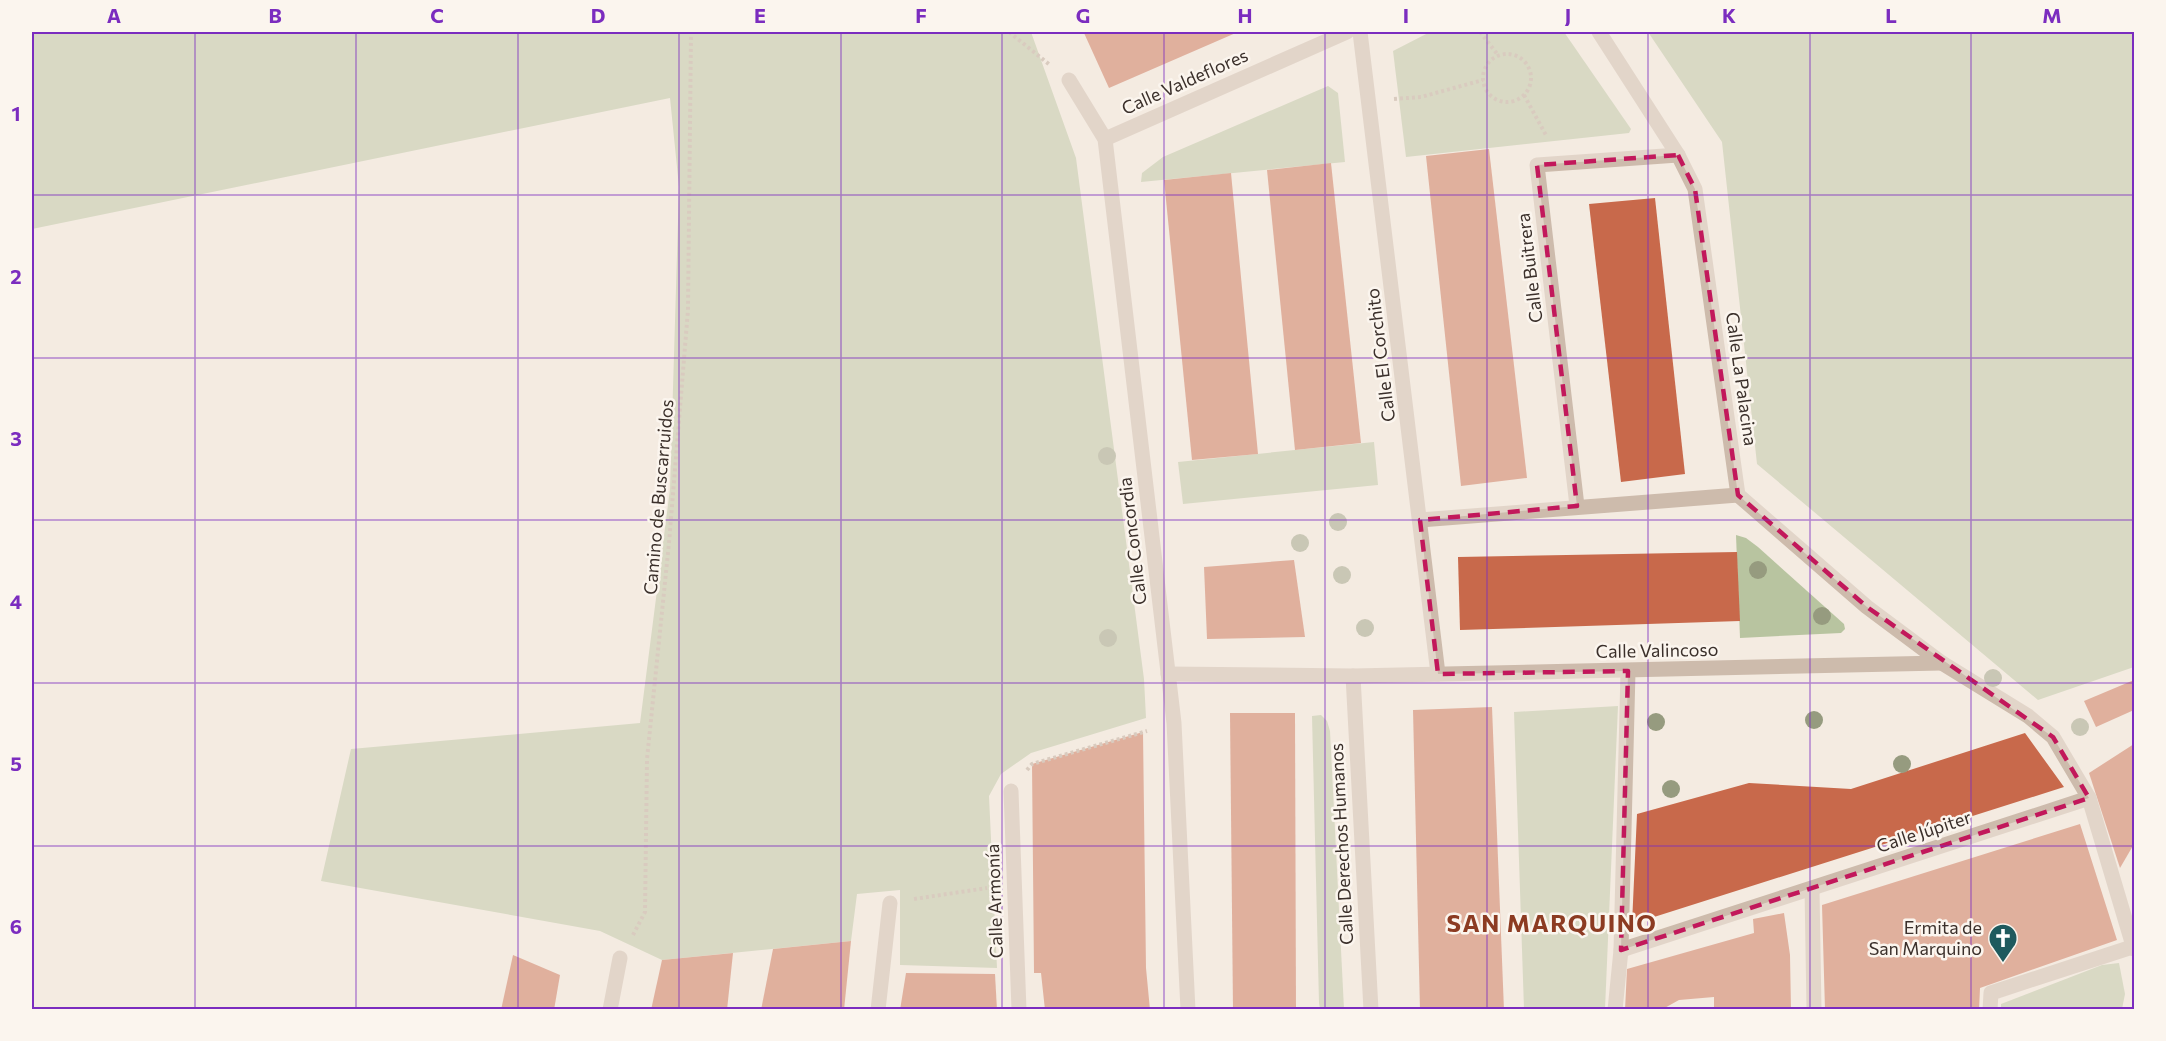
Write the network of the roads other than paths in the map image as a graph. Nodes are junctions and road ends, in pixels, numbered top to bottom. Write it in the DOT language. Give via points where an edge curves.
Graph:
graph roads {
  1 [pos="1347,32"];
  2 [pos="1360,32"];
  3 [pos="1599,32"];
  4 [pos="1069,80"];
  5 [pos="1105,139"];
  6 [pos="1678,155"];
  7 [pos="1738,495"];
  8 [pos="1577,506"];
  9 [pos="1420,519"];
  10 [pos="1942,663"];
  11 [pos="1628,671"];
  12 [pos="1168,674"];
  13 [pos="1438,674"];
  14 [pos="1353,676"];
  15 [pos="1011,791"];
  16 [pos="2090,798"];
  17 [pos="1812,889"];
  18 [pos="890,903"];
  19 [pos="2133,948"];
  20 [pos="1621,950"];
  21 [pos="620,958"];
  22 [pos="610,1010"];
  23 [pos="878,1010"];
  24 [pos="1018,1010"];
  25 [pos="1188,1010"];
  26 [pos="1371,1010"];
  27 [pos="1616,1010"];
  28 [pos="1814,1010"];
  29 [pos="1990,1010"];
  1 -- 5 [label="street, Calle Valdeflores"];
  2 -- 9 [label="street, Calle El Corchito"];
  3 -- 6 [label="street, Calle La Palacina"];
  4 -- 5 [label="street, Calle Concordia"];
  5 -- 12 [label="street, Calle Concordia"];
  6 -- 7 [label="street, Calle La Palacina" via="1695,189"];
  6 -- 8 [label="street, Calle Buitrera" via="1538,165"];
  7 -- 8 [label="street"];
  7 -- 10 [label="street" via="1867,607"];
  8 -- 9 [label="street"];
  9 -- 13 [label="street, Calle El Corchito"];
  10 -- 11 [label="street, Calle Valincoso"];
  10 -- 16 [label="street" via="2028,716 2053,737"];
  11 -- 13 [label="street, Calle Valincoso"];
  11 -- 20 [label="street"];
  12 -- 14 [label="street, Calle Valincoso"];
  12 -- 25 [label="street, Calle Concordia" via="1174,723"];
  13 -- 14 [label="street, Calle Valincoso"];
  14 -- 26 [label="street, Calle Derechos Humanos"];
  15 -- 24 [label="street, Calle Armonía"];
  16 -- 17 [label="street, Calle Júpiter"];
  16 -- 19 [label="street"];
  17 -- 20 [label="street, Calle Júpiter"];
  17 -- 28 [label="street"];
  18 -- 23 [label="street"];
  19 -- 29 [label="street" via="1991,993"];
  20 -- 27 [label="street"];
  21 -- 22 [label="street"];
}
